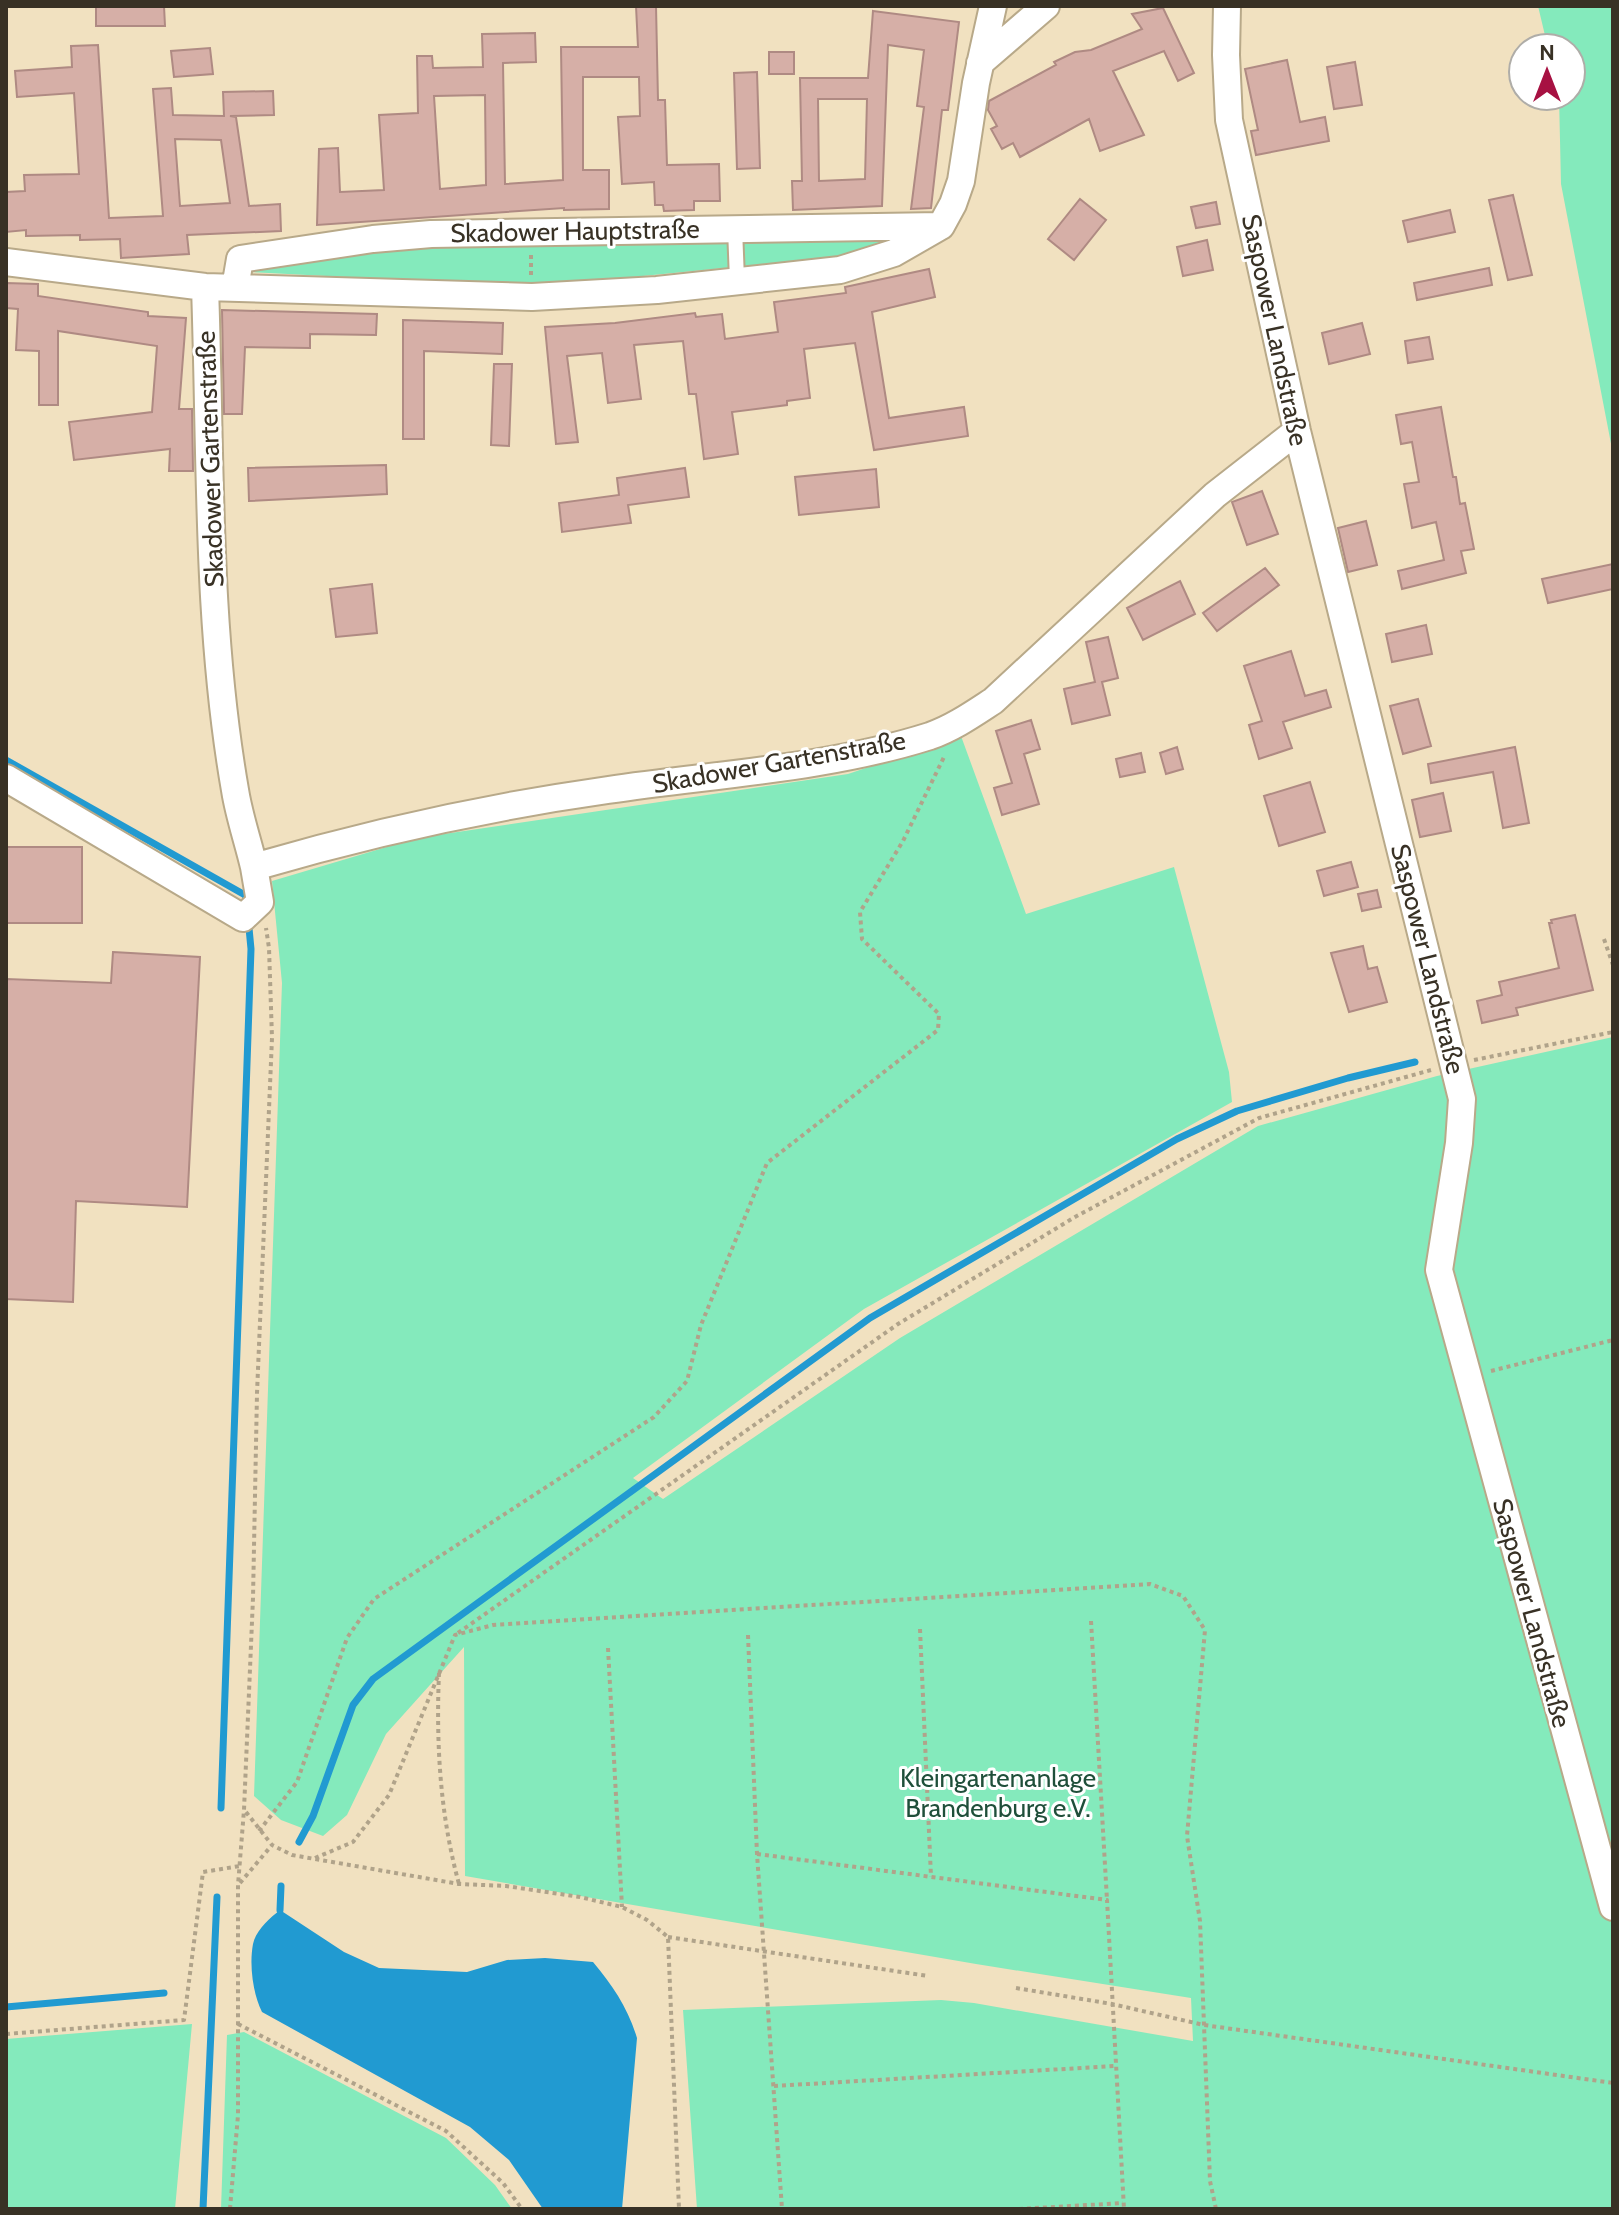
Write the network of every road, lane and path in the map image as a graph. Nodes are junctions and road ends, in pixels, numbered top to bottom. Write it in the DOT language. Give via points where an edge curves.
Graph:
graph roads {
  1 [pos="993,6"];
  2 [pos="1046,6"];
  3 [pos="1227,6"];
  4 [pos="980,63"];
  5 [pos="941,226"];
  6 [pos="735,228"];
  7 [pos="530,233"];
  8 [pos="6,262"];
  9 [pos="737,280"];
  10 [pos="205,287"];
  11 [pos="235,288"];
  12 [pos="532,297"];
  13 [pos="1297,431"];
  14 [pos="964,721"];
  15 [pos="6,778"];
  16 [pos="254,867"];
  17 [pos="260,902"];
  18 [pos="1604,939"];
  19 [pos="1613,965"];
  20 [pos="1613,1032"];
  21 [pos="1454,1064"];
  22 [pos="1613,1340"];
  23 [pos="1467,1378"];
  24 [pos="1091,1621"];
  25 [pos="920,1629"];
  26 [pos="455,1635"];
  27 [pos="748,1635"];
  28 [pos="608,1648"];
  29 [pos="439,1669"];
  30 [pos="244,1810"];
  31 [pos="259,1831"];
  32 [pos="272,1845"];
  33 [pos="757,1854"];
  34 [pos="315,1858"];
  35 [pos="240,1866"];
  36 [pos="931,1877"];
  37 [pos="459,1884"];
  38 [pos="238,1885"];
  39 [pos="1107,1900"];
  40 [pos="622,1907"];
  41 [pos="1613,1907"];
  42 [pos="668,1937"];
  43 [pos="766,1950"];
  44 [pos="928,1976"];
  45 [pos="1016,1988"];
  46 [pos="1112,2004"];
  47 [pos="238,2024"];
  48 [pos="1204,2025"];
  49 [pos="6,2034"];
  50 [pos="1115,2066"];
  51 [pos="1613,2083"];
  52 [pos="774,2086"];
  53 [pos="1123,2206"];
  54 [pos="230,2209"];
  55 [pos="522,2209"];
  56 [pos="679,2209"];
  57 [pos="782,2209"];
  58 [pos="1019,2209"];
  59 [pos="1216,2209"];
  1 -- 4 [label="street"];
  2 -- 4 [label="street"];
  3 -- 13 [label="street, Saspower Landstraße" via="1229,120"];
  4 -- 5 [label="street" via="961,181"];
  5 -- 6 [label="street, Skadower Hauptstraße"];
  5 -- 9 [label="street" via="894,253 840,270"];
  6 -- 7 [label="street, Skadower Hauptstraße"];
  6 -- 9 [label="lane"];
  7 -- 11 [label="street, Skadower Hauptstraße" via="373,239 240,259"];
  7 -- 12 [label="path"];
  8 -- 10 [label="street"];
  9 -- 12 [label="street"];
  10 -- 11 [label="street"];
  10 -- 16 [label="street, Skadower Gartenstraße" via="217,649 235,791"];
  11 -- 12 [label="street"];
  13 -- 14 [label="street, Skadower Gartenstraße" via="1215,495 993,701"];
  13 -- 21 [label="street, Saspower Landstraße"];
  14 -- 16 [label="street, Skadower Gartenstraße" via="931,735 843,757 421,822"];
  14 -- 31 [label="path" via="860,912 862,939 939,1014 938,1030 767,1163 701,1325 687,1381 654,1417 374,1599 347,1638 297,1782"];
  15 -- 17 [label="street" via="243,918"];
  16 -- 17 [label="street, Skadower Gartenstraße"];
  17 -- 30 [label="path" via="269,948 272,1038"];
  18 -- 19 [label="path"];
  20 -- 21 [label="path"];
  21 -- 23 [label="street, Saspower Landstraße" via="1462,1099 1459,1143 1439,1270"];
  21 -- 26 [label="path" via="1259,1118 1075,1217 898,1324"];
  22 -- 23 [label="path"];
  23 -- 41 [label="street, Saspower Landstraße"];
  24 -- 39 [label="path"];
  25 -- 36 [label="path"];
  26 -- 29 [label="path"];
  26 -- 48 [label="path" via="493,1625 1150,1584 1183,1596 1205,1630 1187,1836 1200,1921"];
  27 -- 33 [label="path"];
  28 -- 40 [label="path"];
  29 -- 34 [label="path" via="389,1795 353,1842"];
  29 -- 37 [label="path" via="437,1724 445,1825"];
  30 -- 31 [label="path"];
  30 -- 35 [label="path"];
  31 -- 32 [label="path"];
  32 -- 34 [label="path"];
  32 -- 38 [label="path"];
  33 -- 36 [label="path"];
  33 -- 43 [label="path"];
  34 -- 37 [label="path"];
  35 -- 38 [label="path"];
  35 -- 49 [label="path" via="203,1872 184,2020"];
  36 -- 39 [label="path"];
  37 -- 40 [label="path" via="565,1894"];
  38 -- 47 [label="path"];
  39 -- 46 [label="path"];
  40 -- 42 [label="path"];
  42 -- 43 [label="path"];
  42 -- 56 [label="path"];
  43 -- 44 [label="path"];
  43 -- 52 [label="path"];
  45 -- 46 [label="path"];
  46 -- 48 [label="path"];
  46 -- 50 [label="path"];
  47 -- 54 [label="path"];
  47 -- 55 [label="path" via="446,2131 503,2183"];
  48 -- 51 [label="path"];
  48 -- 59 [label="path" via="1210,2181"];
  50 -- 52 [label="path"];
  50 -- 53 [label="path"];
  52 -- 57 [label="path"];
  53 -- 58 [label="path"];
}
